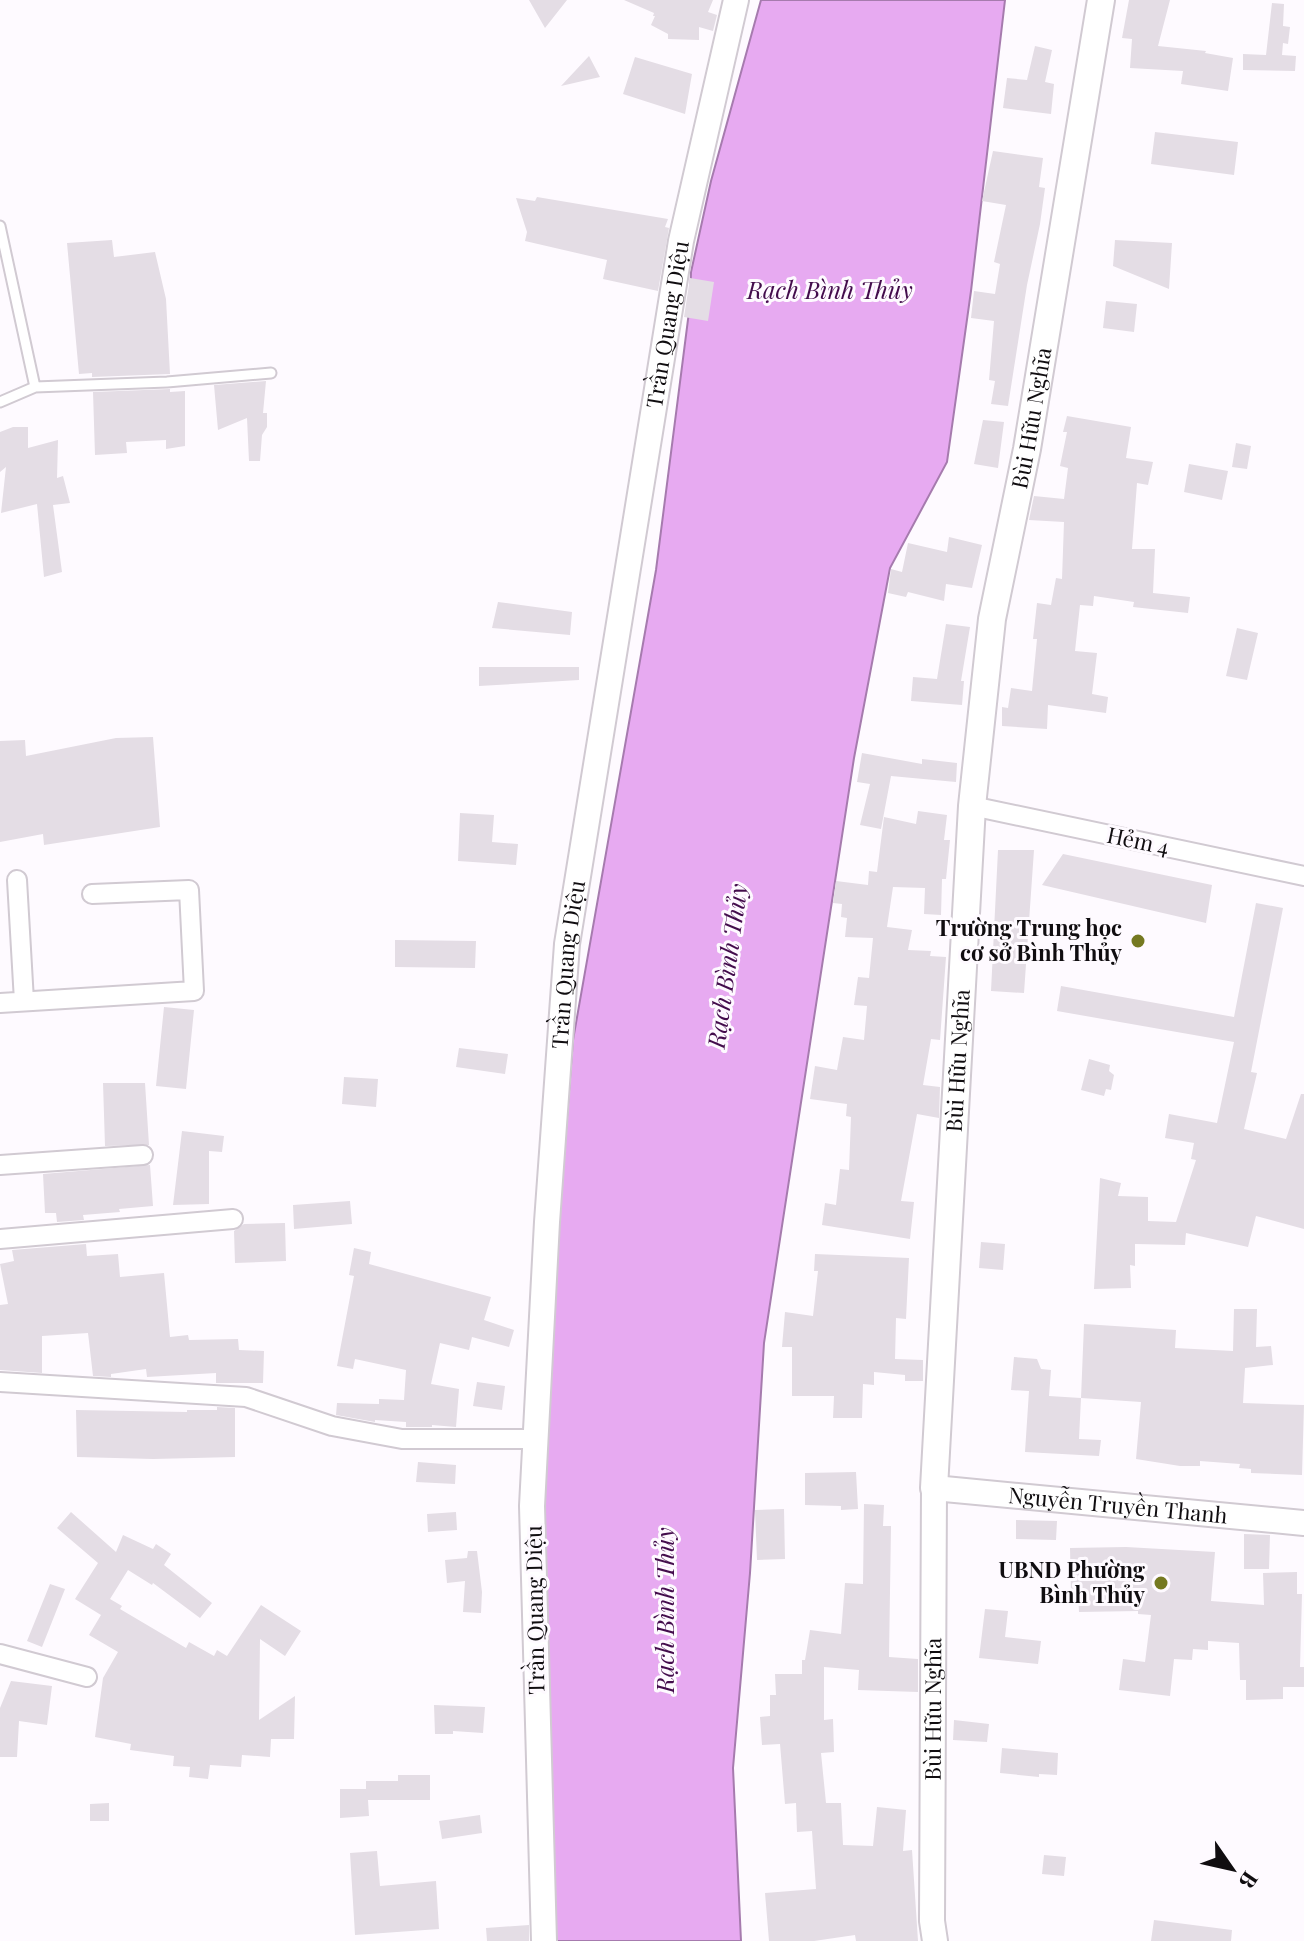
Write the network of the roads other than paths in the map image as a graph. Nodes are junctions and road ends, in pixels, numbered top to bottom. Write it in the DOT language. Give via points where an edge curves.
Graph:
graph roads {
  1 [pos="736,0"];
  2 [pos="1101,0"];
  3 [pos="0,226"];
  4 [pos="271,373"];
  5 [pos="35,387"];
  6 [pos="0,402"];
  7 [pos="972,806"];
  8 [pos="1304,876"];
  9 [pos="17,880"];
  10 [pos="92,894"];
  11 [pos="24,1001"];
  12 [pos="0,1003"];
  13 [pos="143,1155"];
  14 [pos="0,1165"];
  15 [pos="233,1219"];
  16 [pos="0,1239"];
  17 [pos="0,1382"];
  18 [pos="536,1439"];
  19 [pos="934,1488"];
  20 [pos="1304,1523"];
  21 [pos="0,1654"];
  22 [pos="87,1677"];
  23 [pos="544,1941"];
  24 [pos="935,1941"];
  1 -- 18 [label="street, Trần Quang Diệu" via="681,241 567,944"];
  2 -- 7 [label="main road, Bùi Hữu Nghĩa" via="1027,449 992,619"];
  3 -- 5 [label="lane"];
  4 -- 5 [label="lane"];
  5 -- 6 [label="lane"];
  7 -- 8 [label="street, Hẻm 4"];
  7 -- 19 [label="main road, Bùi Hữu Nghĩa"];
  9 -- 11 [label="street"];
  10 -- 11 [label="street" via="189,890 194,991"];
  11 -- 12 [label="street"];
  13 -- 14 [label="street"];
  15 -- 16 [label="street"];
  17 -- 18 [label="street" via="246,1397 332,1426 402,1439"];
  18 -- 23 [label="street, Trần Quang Diệu" via="533,1521"];
  19 -- 20 [label="street, Nguyễn Truyền Thanh"];
  19 -- 24 [label="street, Bùi Hữu Nghĩa"];
  21 -- 22 [label="street"];
}
